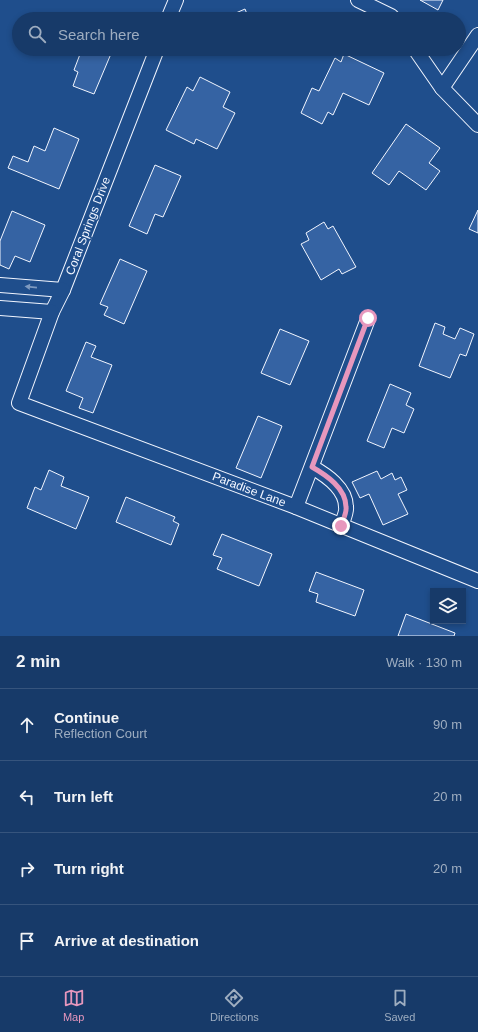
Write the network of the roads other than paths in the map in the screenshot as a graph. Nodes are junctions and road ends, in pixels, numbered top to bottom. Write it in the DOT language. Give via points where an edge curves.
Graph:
graph roads {
  1 [pos="176,0"];
  2 [pos="358,0"];
  3 [pos="171,12"];
  4 [pos="384,12"];
  5 [pos="478,35"];
  6 [pos="466,53"];
  7 [pos="154,56"];
  8 [pos="420,56"];
  9 [pos="464,56"];
  10 [pos="442,88"];
  11 [pos="478,125"];
  12 [pos="0,285"];
  13 [pos="63,290"];
  14 [pos="0,308"];
  15 [pos="52,312"];
  16 [pos="368,318"];
  17 [pos="19,403"];
  18 [pos="312,467"];
  19 [pos="296,507"];
  20 [pos="341,526"];
  21 [pos="478,581"];
  1 -- 3 [label="street"];
  2 -- 4 [label="street"];
  5 -- 6 [label="street"];
  7 -- 13 [label="street, Coral Springs Drive"];
  8 -- 10 [label="street"];
  9 -- 10 [label="street"];
  10 -- 11 [label="street"];
  13 -- 12 [label="street, one-way"];
  13 -- 15 [label="street, Coral Springs Drive"];
  14 -- 15 [label="street"];
  15 -- 17 [label="street, Coral Springs Drive"];
  16 -- 18 [label="street"];
  17 -- 19 [label="street, Paradise Lane"];
  18 -- 19 [label="street"];
  18 -- 20 [label="street" via="330,479 344,496 346,507"];
  19 -- 20 [label="street, Paradise Lane"];
  20 -- 21 [label="street, Paradise Lane"];
}
